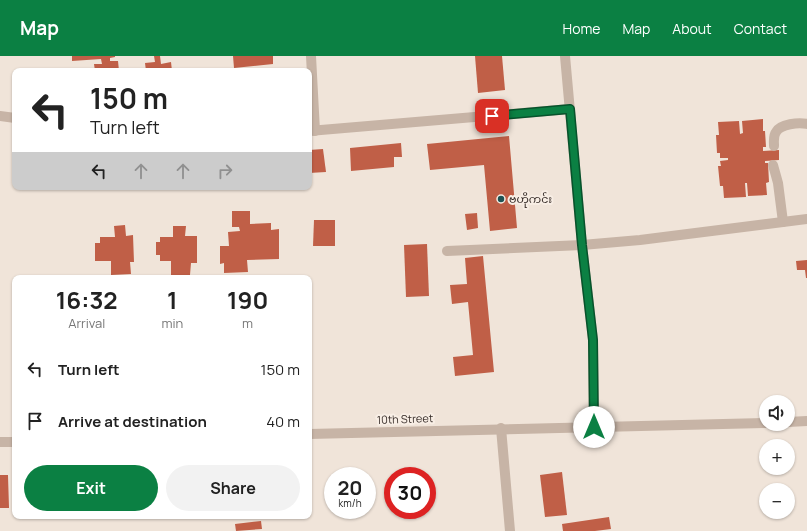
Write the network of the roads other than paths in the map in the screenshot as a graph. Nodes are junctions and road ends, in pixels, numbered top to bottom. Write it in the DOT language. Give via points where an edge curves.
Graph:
graph roads {
  1 [pos="311,56"];
  2 [pos="564,56"];
  3 [pos="311,68"];
  4 [pos="570,109"];
  5 [pos="0,116"];
  6 [pos="12,118"];
  7 [pos="807,124"];
  8 [pos="312,131"];
  9 [pos="774,146"];
  10 [pos="773,165"];
  11 [pos="807,219"];
  12 [pos="783,222"];
  13 [pos="582,245"];
  14 [pos="447,251"];
  15 [pos="807,421"];
  16 [pos="795,422"];
  17 [pos="759,423"];
  18 [pos="594,427"];
  19 [pos="501,428"];
  20 [pos="312,434"];
  21 [pos="0,442"];
  22 [pos="12,442"];
  23 [pos="510,531"];
  1 -- 3 [label="street"];
  2 -- 4 [label="street"];
  4 -- 8 [label="street"];
  4 -- 13 [label="street"];
  5 -- 6 [label="street"];
  7 -- 9 [label="street" via="789,125 778,129"];
  10 -- 12 [label="street"];
  11 -- 12 [label="street"];
  12 -- 13 [label="street"];
  13 -- 14 [label="street"];
  13 -- 18 [label="street" via="593,340"];
  15 -- 16 [label="street"];
  17 -- 18 [label="street, 10th Street"];
  18 -- 19 [label="street, 10th Street"];
  19 -- 20 [label="street, 10th Street"];
  19 -- 23 [label="street"];
  21 -- 22 [label="street"];
}
